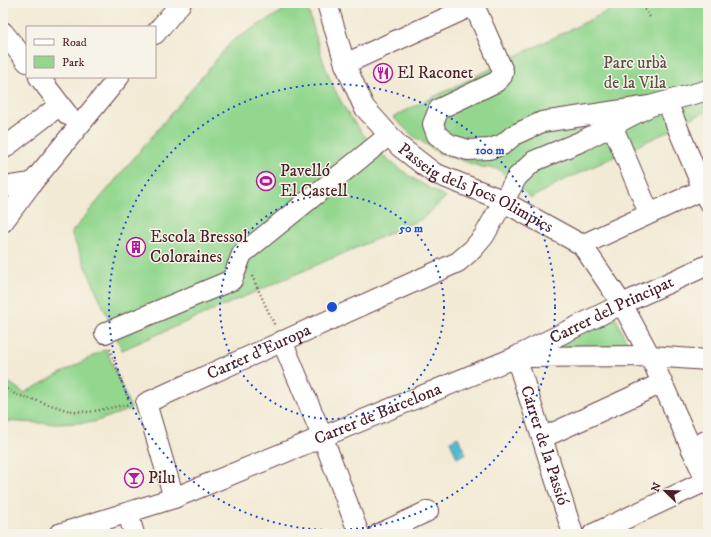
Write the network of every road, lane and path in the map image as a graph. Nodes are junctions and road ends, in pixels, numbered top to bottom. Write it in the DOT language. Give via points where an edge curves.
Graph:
graph roads {
  1 [pos="180,3"];
  2 [pos="327,3"];
  3 [pos="640,3"];
  4 [pos="474,4"];
  5 [pos="650,17"];
  6 [pos="156,33"];
  7 [pos="5,38"];
  8 [pos="26,61"];
  9 [pos="345,64"];
  10 [pos="39,78"];
  11 [pos="118,78"];
  12 [pos="708,90"];
  13 [pos="60,104"];
  14 [pos="659,104"];
  15 [pos="78,126"];
  16 [pos="612,126"];
  17 [pos="388,136"];
  18 [pos="3,149"];
  19 [pos="32,183"];
  20 [pos="3,187"];
  21 [pos="706,192"];
  22 [pos="503,201"];
  23 [pos="649,213"];
  24 [pos="3,222"];
  25 [pos="582,245"];
  26 [pos="242,254"];
  27 [pos="708,265"];
  28 [pos="622,304"];
  29 [pos="105,332"];
  30 [pos="282,341"];
  31 [pos="650,356"];
  32 [pos="516,357"];
  33 [pos="708,360"];
  34 [pos="3,382"];
  35 [pos="662,383"];
  36 [pos="138,403"];
  37 [pos="323,438"];
  38 [pos="542,438"];
  39 [pos="700,444"];
  40 [pos="707,483"];
  41 [pos="174,498"];
  42 [pos="428,511"];
  43 [pos="128,513"];
  44 [pos="59,534"];
  45 [pos="134,534"];
  46 [pos="359,534"];
  47 [pos="379,534"];
  48 [pos="573,534"];
  49 [pos="593,534"];
  1 -- 6 [label="street"];
  2 -- 9 [label="street, Passeig dels Jocs Olimpics"];
  3 -- 5 [label="path"];
  4 -- 9 [label="street"];
  4 -- 14 [label="street" via="503,72 496,82 439,110 433,124 437,135 449,144 468,150 488,150 502,145 519,132 542,122"];
  7 -- 8 [label="street"];
  9 -- 17 [label="street, Passeig dels Jocs Olimpics" via="364,107"];
  10 -- 13 [label="street"];
  11 -- 15 [label="street"];
  12 -- 14 [label="street"];
  13 -- 15 [label="street"];
  13 -- 18 [label="street"];
  14 -- 16 [label="street, Carrer d'Europa"];
  14 -- 21 [label="street"];
  15 -- 19 [label="street"];
  16 -- 22 [label="street, Carrer d'Europa" via="534,161 517,177"];
  16 -- 23 [label="street"];
  17 -- 22 [label="street, Passeig dels Jocs Olimpics" via="434,173"];
  17 -- 26 [label="street"];
  19 -- 20 [label="street"];
  19 -- 24 [label="street"];
  21 -- 23 [label="street"];
  22 -- 25 [label="street, Passeig dels Jocs Olimpics"];
  22 -- 30 [label="street, Carrer d'Europa" via="484,236 458,262"];
  23 -- 25 [label="street"];
  25 -- 28 [label="street, Passeig dels Jocs Olimpics"];
  26 -- 29 [label="street" via="232,280"];
  26 -- 30 [label="path"];
  27 -- 28 [label="street, Carrer del Principat"];
  28 -- 31 [label="street, Passeig dels Jocs Olimpics"];
  28 -- 32 [label="street, Carrer del Principat"];
  29 -- 36 [label="path"];
  30 -- 36 [label="street, Carrer d'Europa"];
  30 -- 37 [label="street"];
  31 -- 32 [label="street, Carrer de Barcelona"];
  31 -- 33 [label="street, Carrer de Barcelona"];
  31 -- 35 [label="street, Passeig dels Jocs Olimpics"];
  32 -- 37 [label="street, Carrer de Barcelona"];
  32 -- 38 [label="street, Carrer de la Passió"];
  34 -- 36 [label="path" via="14,394 70,411 97,411"];
  35 -- 38 [label="street"];
  35 -- 39 [label="street, Passeig dels Jocs Olimpics"];
  36 -- 41 [label="street"];
  37 -- 41 [label="street, Carrer de Barcelona"];
  37 -- 46 [label="street"];
  38 -- 48 [label="street, Carrer de la Passió"];
  39 -- 40 [label="street, Passeig dels Jocs Olimpics"];
  40 -- 49 [label="street"];
  41 -- 43 [label="street, Carrer de Barcelona"];
  42 -- 47 [label="street"];
  43 -- 44 [label="street, Carrer de Barcelona"];
  43 -- 45 [label="street"];
}
